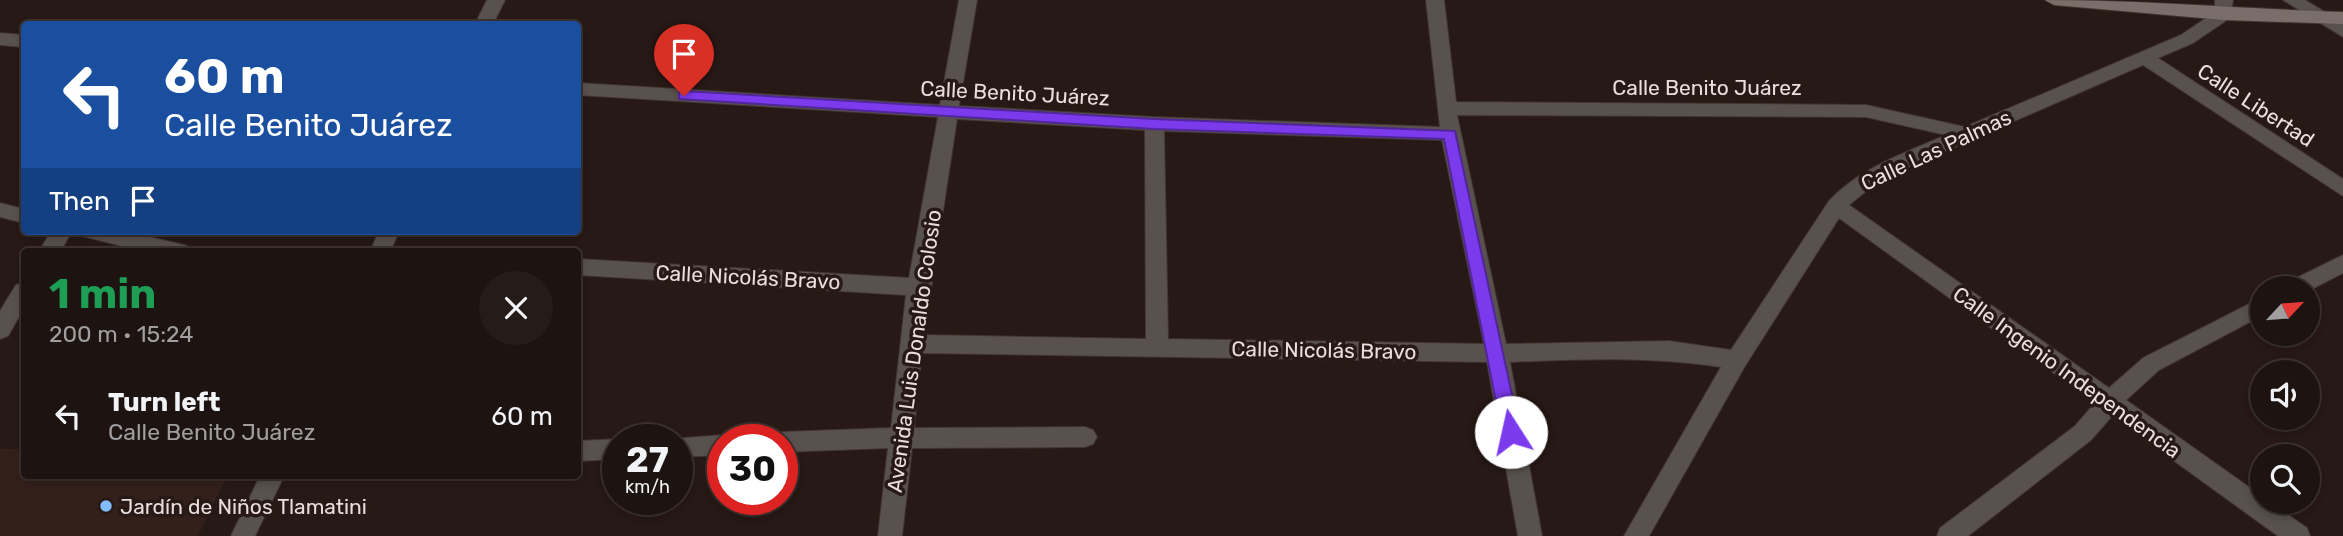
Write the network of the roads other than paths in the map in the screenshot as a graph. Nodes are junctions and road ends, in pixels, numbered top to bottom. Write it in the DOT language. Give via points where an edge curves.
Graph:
graph roads {
  1 [pos="495,0"];
  2 [pos="968,0"];
  3 [pos="1434,0"];
  4 [pos="2054,0"];
  5 [pos="2292,0"];
  6 [pos="2224,7"];
  7 [pos="2321,18"];
  8 [pos="2343,18"];
  9 [pos="485,21"];
  10 [pos="2343,31"];
  11 [pos="0,39"];
  12 [pos="21,41"];
  13 [pos="2145,58"];
  14 [pos="581,89"];
  15 [pos="1447,108"];
  16 [pos="950,112"];
  17 [pos="1154,124"];
  18 [pos="1450,134"];
  19 [pos="1965,134"];
  20 [pos="2343,189"];
  21 [pos="1836,206"];
  22 [pos="0,210"];
  23 [pos="21,215"];
  24 [pos="106,235"];
  25 [pos="163,248"];
  26 [pos="2343,263"];
  27 [pos="581,267"];
  28 [pos="2318,276"];
  29 [pos="918,287"];
  30 [pos="21,296"];
  31 [pos="2250,313"];
  32 [pos="0,330"];
  33 [pos="911,344"];
  34 [pos="1157,346"];
  35 [pos="1497,353"];
  36 [pos="1737,360"];
  37 [pos="2109,403"];
  38 [pos="1085,437"];
  39 [pos="901,438"];
  40 [pos="798,441"];
  41 [pos="602,450"];
  42 [pos="581,451"];
  43 [pos="271,479"];
  44 [pos="243,536"];
  45 [pos="890,536"];
  46 [pos="1530,536"];
  47 [pos="1636,536"];
  48 [pos="1949,536"];
  49 [pos="2298,536"];
  1 -- 9 [label="street"];
  2 -- 16 [label="street, Avenida Luis Donaldo Colosio"];
  3 -- 15 [label="street"];
  4 -- 6 [label="main road"];
  5 -- 7 [label="street"];
  6 -- 7 [label="main road"];
  6 -- 13 [label="street, Calle Las Palmas" via="2188,39"];
  7 -- 8 [label="main road"];
  7 -- 10 [label="street"];
  11 -- 12 [label="street"];
  13 -- 19 [label="street, Calle Las Palmas"];
  13 -- 20 [label="street, Calle Libertad"];
  14 -- 16 [label="street, Calle Benito Juárez"];
  15 -- 18 [label="street"];
  15 -- 19 [label="street, Calle Benito Juárez" via="1866,111"];
  16 -- 17 [label="street, Calle Benito Juárez"];
  16 -- 29 [label="street, Avenida Luis Donaldo Colosio"];
  17 -- 18 [label="street, Calle Benito Juárez"];
  17 -- 34 [label="street"];
  18 -- 35 [label="street"];
  19 -- 21 [label="street, Calle Las Palmas" via="1874,174"];
  21 -- 36 [label="street, Calle Las Palmas"];
  21 -- 37 [label="street, Calle Ingenio Independencia"];
  22 -- 23 [label="street"];
  24 -- 25 [label="street"];
  26 -- 28 [label="street"];
  27 -- 29 [label="street, Calle Nicolás Bravo"];
  29 -- 33 [label="street, Avenida Luis Donaldo Colosio"];
  30 -- 32 [label="street"];
  31 -- 37 [label="street" via="2151,364"];
  33 -- 34 [label="street, Calle Nicolás Bravo"];
  33 -- 39 [label="street, Avenida Luis Donaldo Colosio"];
  34 -- 35 [label="street, Calle Nicolás Bravo"];
  35 -- 36 [label="street, Calle Nicolás Bravo" via="1669,350"];
  35 -- 46 [label="street"];
  36 -- 47 [label="street, Calle Las Palmas"];
  37 -- 48 [label="street" via="2083,433"];
  37 -- 49 [label="street, Calle Ingenio Independencia"];
  38 -- 39 [label="street"];
  39 -- 40 [label="street"];
  39 -- 45 [label="street, Avenida Luis Donaldo Colosio"];
  41 -- 42 [label="street"];
  43 -- 44 [label="street"];
}
